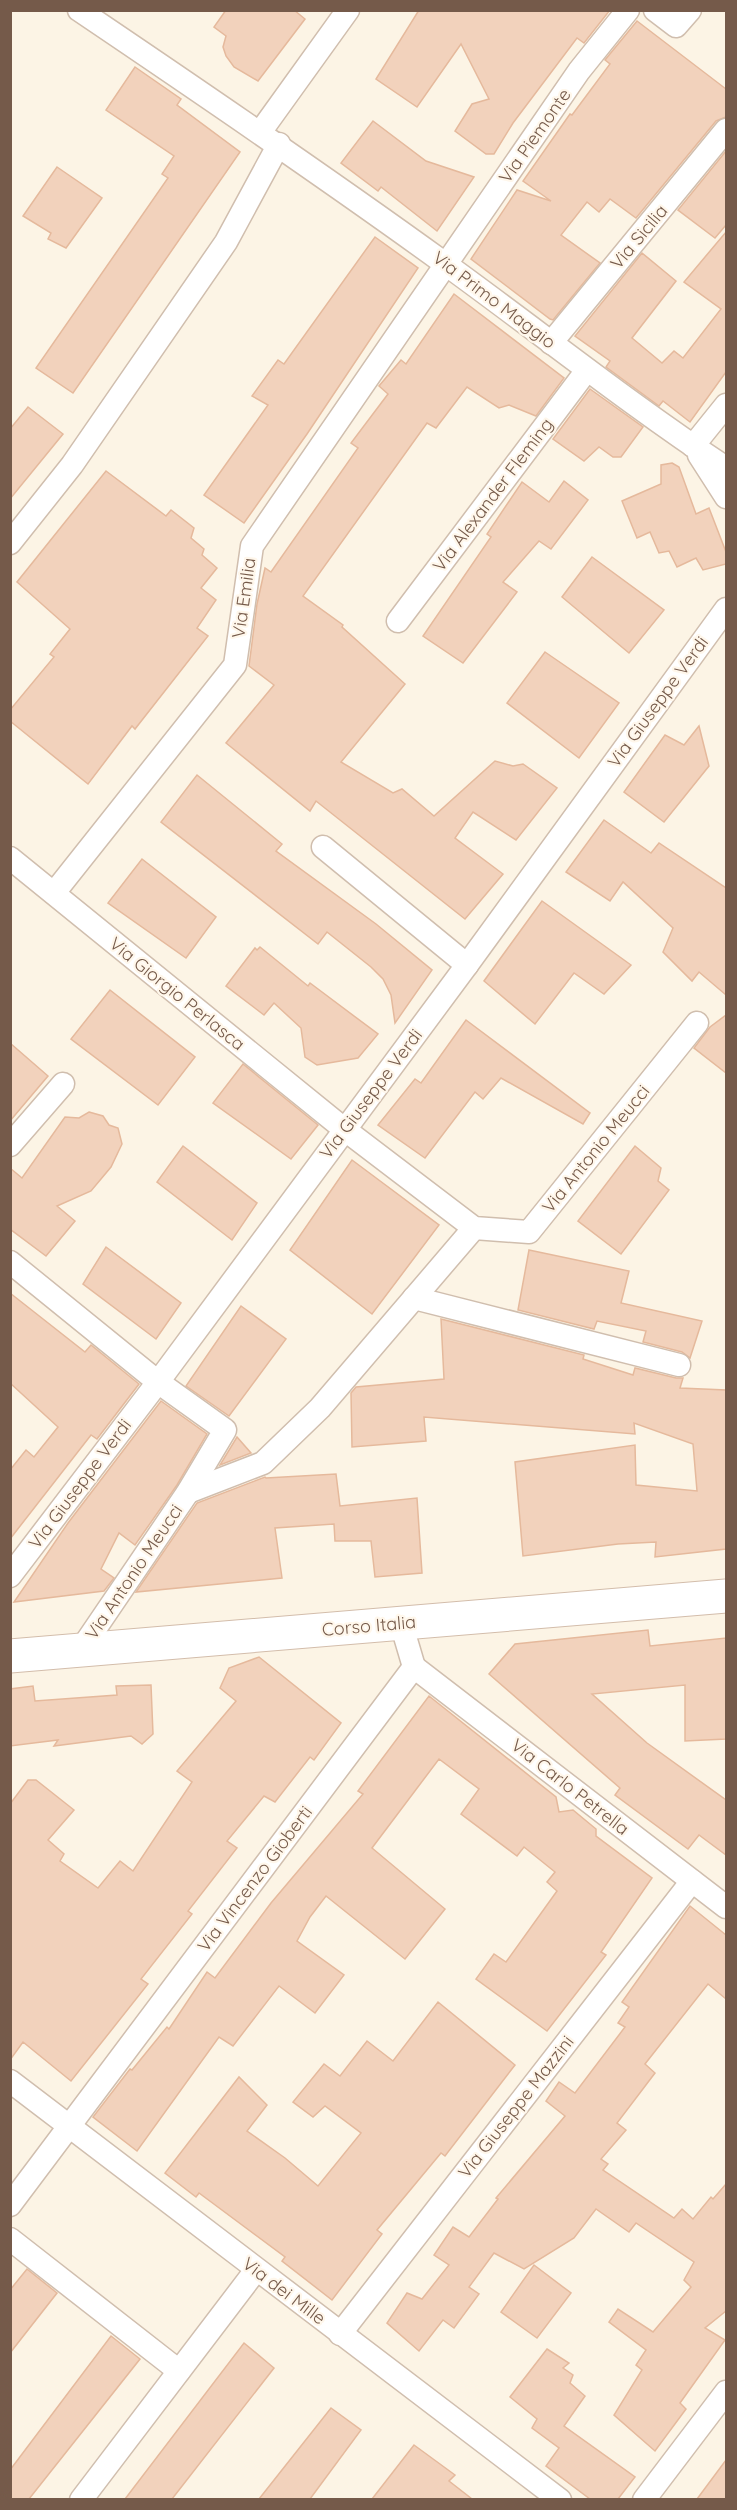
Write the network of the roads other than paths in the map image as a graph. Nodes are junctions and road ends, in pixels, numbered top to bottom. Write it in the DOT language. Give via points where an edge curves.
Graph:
graph roads {
  1 [pos="79,10"];
  2 [pos="348,10"];
  3 [pos="628,10"];
  4 [pos="655,10"];
  5 [pos="690,10"];
  6 [pos="726,130"];
  7 [pos="270,138"];
  8 [pos="446,264"];
  9 [pos="551,343"];
  10 [pos="587,370"];
  11 [pos="726,405"];
  12 [pos="693,446"];
  13 [pos="726,468"];
  14 [pos="726,497"];
  15 [pos="10,543"];
  16 [pos="726,609"];
  17 [pos="398,621"];
  18 [pos="323,847"];
  19 [pos="10,858"];
  20 [pos="54,893"];
  21 [pos="467,965"];
  22 [pos="697,1023"];
  23 [pos="63,1084"];
  24 [pos="344,1129"];
  25 [pos="10,1145"];
  26 [pos="474,1228"];
  27 [pos="10,1262"];
  28 [pos="414,1298"];
  29 [pos="679,1365"];
  30 [pos="158,1382"];
  31 [pos="188,1492"];
  32 [pos="10,1576"];
  33 [pos="726,1596"];
  34 [pos="401,1623"];
  35 [pos="80,1651"];
  36 [pos="10,1656"];
  37 [pos="414,1667"];
  38 [pos="692,1881"];
  39 [pos="726,1907"];
  40 [pos="10,2081"];
  41 [pos="68,2127"];
  42 [pos="10,2205"];
  43 [pos="10,2240"];
  44 [pos="256,2270"];
  45 [pos="340,2334"];
  46 [pos="179,2371"];
  47 [pos="726,2392"];
  48 [pos="81,2499"];
  49 [pos="560,2499"];
  50 [pos="644,2499"];
  1 -- 7 [label="street, Via Primo Maggio"];
  2 -- 7 [label="street"];
  3 -- 8 [label="street, Via Piemonte" via="579,71"];
  4 -- 5 [label="street" via="676,26"];
  6 -- 9 [label="street, Via Sicilia"];
  7 -- 8 [label="street, Via Primo Maggio"];
  7 -- 15 [label="street" via="226,242 72,465"];
  8 -- 9 [label="street, Via Primo Maggio"];
  8 -- 20 [label="street, Via Emilia" via="252,546 235,665"];
  9 -- 10 [label="street, Via Primo Maggio"];
  10 -- 12 [label="street, Via Primo Maggio"];
  10 -- 17 [label="street, Via Alexander Fleming"];
  11 -- 12 [label="street"];
  12 -- 13 [label="street, Via Primo Maggio"];
  12 -- 14 [label="street"];
  16 -- 21 [label="street, Via Giuseppe Verdi"];
  18 -- 21 [label="street"];
  19 -- 20 [label="street, Via Giorgio Perlasca"];
  20 -- 24 [label="street, Via Giorgio Perlasca"];
  21 -- 24 [label="street, Via Giuseppe Verdi"];
  22 -- 26 [label="street, Via Antonio Meucci" via="529,1232"];
  23 -- 25 [label="street"];
  24 -- 26 [label="street"];
  24 -- 30 [label="street, Via Giuseppe Verdi"];
  26 -- 28 [label="street, Via Antonio Meucci"];
  27 -- 30 [label="street"];
  28 -- 29 [label="street"];
  28 -- 31 [label="street, Via Antonio Meucci" via="320,1408 263,1463"];
  30 -- 31 [label="street, Via Antonio Meucci" via="225,1430"];
  30 -- 32 [label="street, Via Giuseppe Verdi"];
  31 -- 35 [label="street, Via Antonio Meucci"];
  33 -- 34 [label="main road, Corso Italia"];
  34 -- 35 [label="main road, Corso Italia"];
  34 -- 37 [label="street"];
  35 -- 36 [label="main road, Corso Italia"];
  37 -- 38 [label="street, Via Carlo Petrella"];
  37 -- 41 [label="street, Via Vincenzo Gioberti"];
  38 -- 39 [label="street, Via Carlo Petrella"];
  38 -- 45 [label="street, Via Giuseppe Mazzini"];
  40 -- 41 [label="street, Via dei Mille"];
  41 -- 42 [label="street, Via Vincenzo Gioberti"];
  41 -- 44 [label="street, Via dei Mille"];
  43 -- 46 [label="street"];
  44 -- 45 [label="street, Via dei Mille"];
  44 -- 46 [label="street"];
  45 -- 49 [label="street, Via dei Mille"];
  46 -- 48 [label="street"];
  47 -- 50 [label="street"];
}
